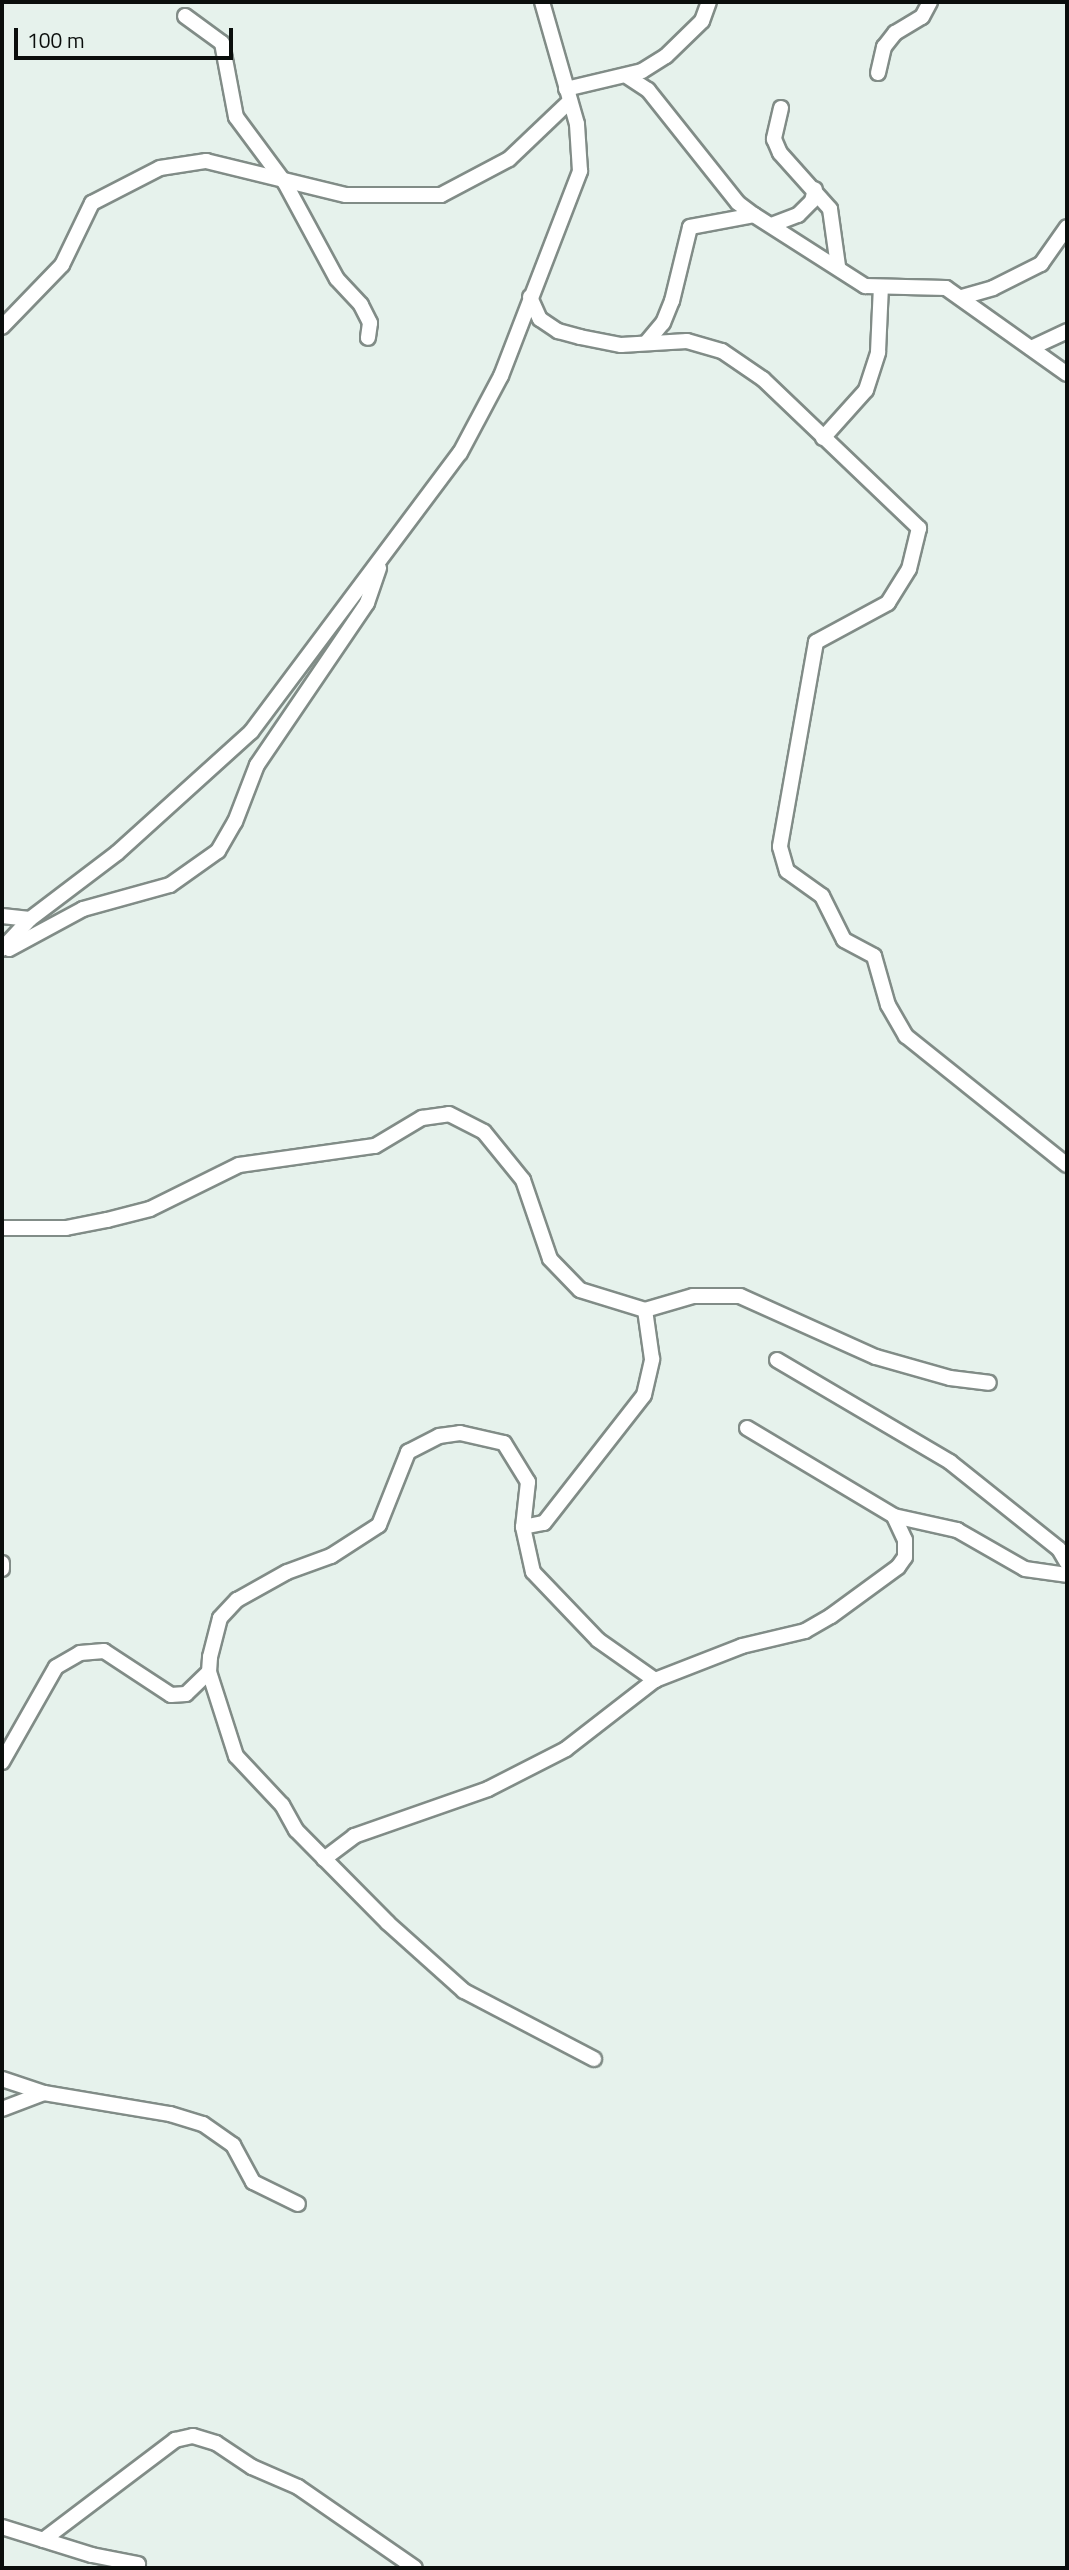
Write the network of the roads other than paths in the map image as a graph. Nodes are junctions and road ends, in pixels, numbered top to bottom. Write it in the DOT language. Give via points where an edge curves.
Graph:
graph roads {
  1 [pos="542,2"];
  2 [pos="709,2"];
  3 [pos="930,2"];
  4 [pos="185,16"];
  5 [pos="878,73"];
  6 [pos="628,77"];
  7 [pos="568,95"];
  8 [pos="781,108"];
  9 [pos="285,183"];
  10 [pos="815,188"];
  11 [pos="754,215"];
  12 [pos="775,224"];
  13 [pos="1067,227"];
  14 [pos="838,266"];
  15 [pos="881,288"];
  16 [pos="530,297"];
  17 [pos="962,298"];
  18 [pos="2,327"];
  19 [pos="1067,331"];
  20 [pos="368,338"];
  21 [pos="646,343"];
  22 [pos="1031,348"];
  23 [pos="1067,374"];
  24 [pos="822,438"];
  25 [pos="383,556"];
  26 [pos="2,916"];
  27 [pos="30,919"];
  28 [pos="2,951"];
  29 [pos="1067,1165"];
  30 [pos="2,1228"];
  31 [pos="645,1310"];
  32 [pos="777,1360"];
  33 [pos="989,1383"];
  34 [pos="747,1428"];
  35 [pos="894,1516"];
  36 [pos="523,1527"];
  37 [pos="2,1563"];
  38 [pos="1067,1563"];
  39 [pos="2,1569"];
  40 [pos="1067,1575"];
  41 [pos="209,1672"];
  42 [pos="656,1680"];
  43 [pos="2,1762"];
  44 [pos="324,1859"];
  45 [pos="594,2059"];
  46 [pos="2,2079"];
  47 [pos="44,2093"];
  48 [pos="2,2109"];
  49 [pos="298,2204"];
  50 [pos="2,2528"];
  51 [pos="43,2540"];
  52 [pos="138,2564"];
  53 [pos="415,2568"];
  1 -- 7 [label="street"];
  2 -- 6 [label="street" via="702,21 666,55"];
  3 -- 5 [label="street" via="922,17 895,33 884,47"];
  4 -- 9 [label="street" via="222,43 236,117"];
  6 -- 7 [label="street"];
  6 -- 11 [label="street" via="648,90 738,203"];
  7 -- 9 [label="street" via="509,159 441,195 346,195"];
  7 -- 16 [label="street" via="580,171"];
  8 -- 10 [label="street" via="774,139 780,153"];
  9 -- 18 [label="street" via="206,161 160,168 92,203 62,265"];
  9 -- 20 [label="street" via="337,279 361,305 370,323"];
  10 -- 12 [label="street" via="812,201 798,215"];
  10 -- 14 [label="street" via="830,209"];
  11 -- 12 [label="street"];
  11 -- 21 [label="street" via="691,227 672,301 663,323"];
  12 -- 14 [label="street"];
  13 -- 17 [label="street" via="1041,264 993,289"];
  14 -- 15 [label="street" via="855,282"];
  15 -- 17 [label="street" via="946,288"];
  15 -- 24 [label="street" via="878,352 866,390"];
  16 -- 21 [label="street" via="540,318 558,331 621,345"];
  16 -- 25 [label="street" via="501,376 460,453"];
  17 -- 22 [label="street"];
  19 -- 22 [label="street"];
  21 -- 24 [label="street" via="687,341 722,351 763,379"];
  22 -- 23 [label="street"];
  24 -- 29 [label="street" via="919,528 909,569 888,603 816,642 780,847 787,871 822,896 844,940 874,956 888,1005 906,1036"];
  25 -- 27 [label="street" via="251,732 117,853"];
  25 -- 28 [label="street" via="367,603 257,765 235,822 218,851 170,885 61,918"];
  26 -- 27 [label="street"];
  27 -- 28 [label="street"];
  30 -- 31 [label="street" via="66,1228 107,1220 150,1209 239,1165 375,1146 422,1118 449,1114 484,1132 523,1180 550,1259 567,1280 596,1297"];
  31 -- 33 [label="street" via="693,1296 740,1296 876,1357 950,1378"];
  31 -- 36 [label="street" via="652,1359 644,1395 544,1523"];
  32 -- 38 [label="street" via="950,1462 1059,1549"];
  34 -- 35 [label="street"];
  35 -- 40 [label="street" via="957,1530 1024,1569"];
  35 -- 42 [label="street" via="905,1540 905,1557 831,1616 805,1630 741,1646"];
  36 -- 41 [label="street" via="528,1482 504,1443 460,1433 439,1436 408,1452 379,1525 331,1556 287,1572 237,1600 220,1618"];
  36 -- 42 [label="street" via="533,1572 598,1640"];
  37 -- 39 [label="street"];
  41 -- 43 [label="street" via="186,1694 171,1695 104,1651 80,1653 56,1667"];
  41 -- 44 [label="street" via="236,1756"];
  42 -- 44 [label="street" via="566,1749 488,1789 365,1831"];
  44 -- 45 [label="street" via="431,1965 464,1991"];
  46 -- 47 [label="street"];
  47 -- 48 [label="street"];
  47 -- 49 [label="street" via="170,2114 203,2124 233,2146 253,2182"];
  50 -- 51 [label="street"];
  51 -- 52 [label="street"];
  51 -- 53 [label="street" via="175,2440 193,2436 216,2443 252,2467 310,2495"];
}
